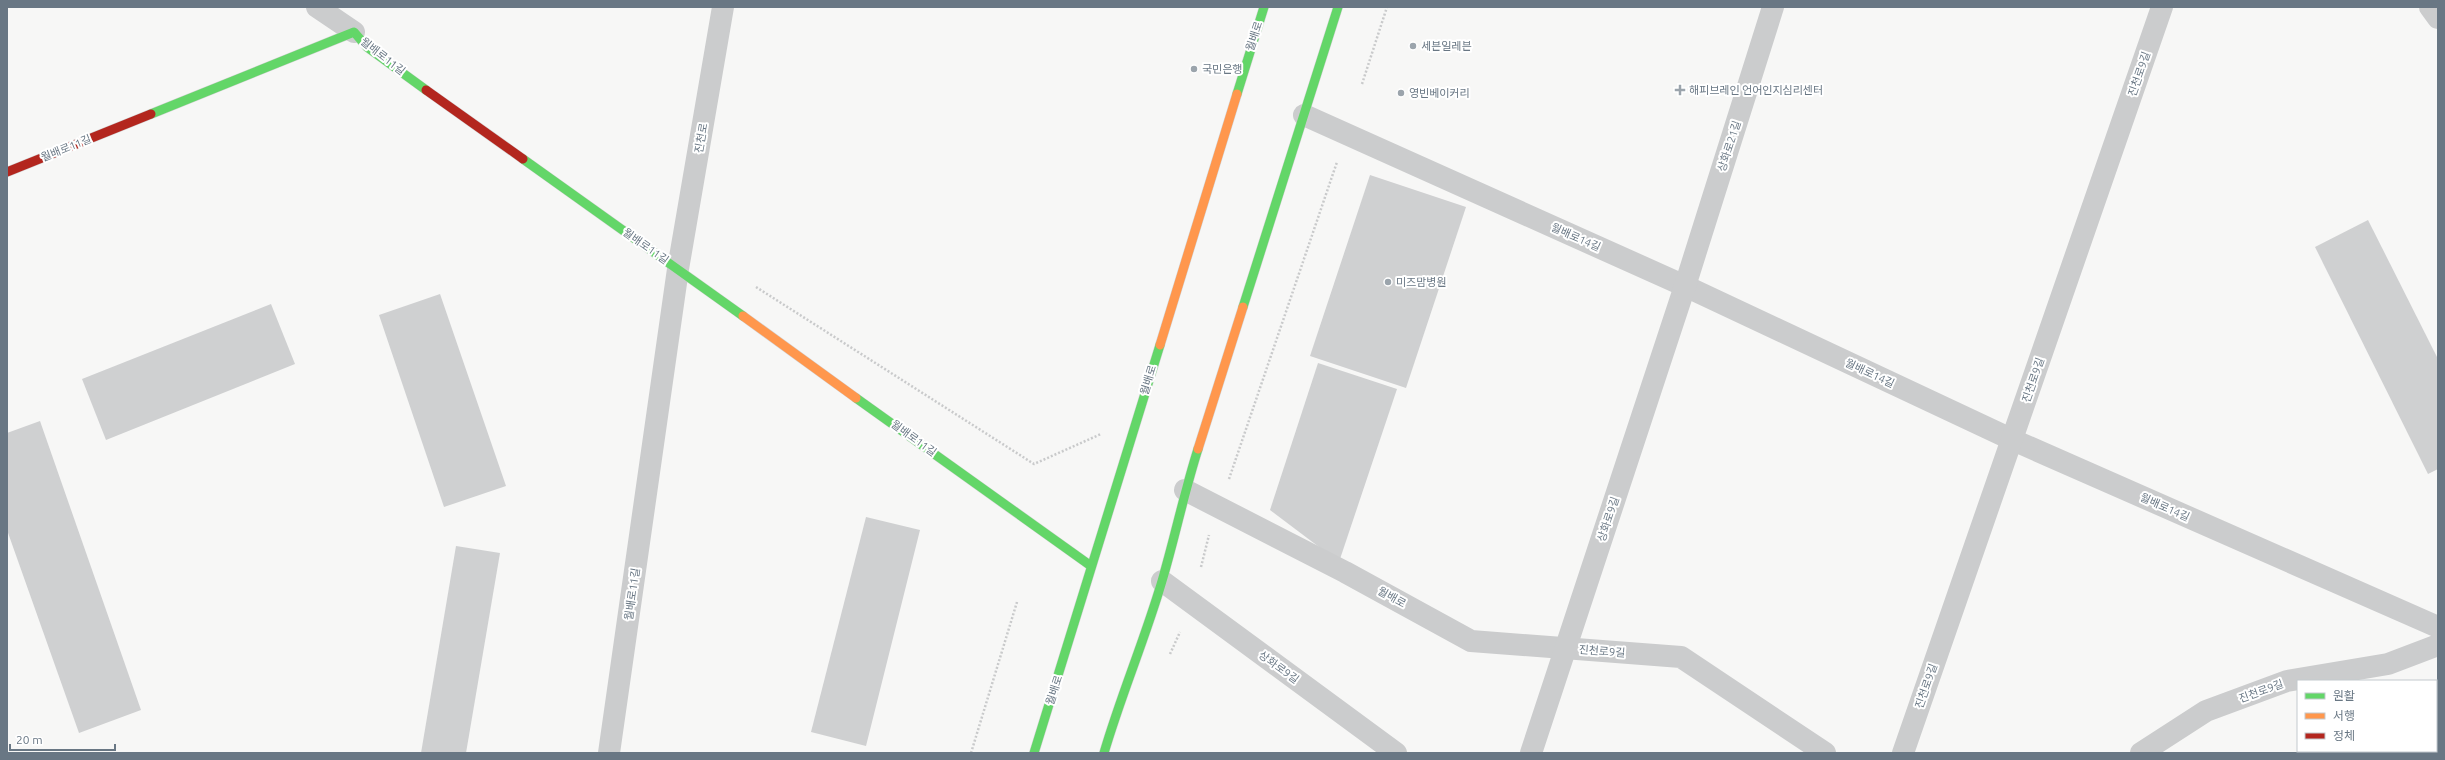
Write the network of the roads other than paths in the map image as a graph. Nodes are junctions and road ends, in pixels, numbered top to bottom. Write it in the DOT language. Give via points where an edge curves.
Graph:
graph roads {
  1 [pos="317,7"];
  2 [pos="723,7"];
  3 [pos="1264,7"];
  4 [pos="1338,7"];
  5 [pos="1773,7"];
  6 [pos="2162,7"];
  7 [pos="2430,7"];
  8 [pos="2438,18"];
  9 [pos="354,32"];
  10 [pos="1304,115"];
  11 [pos="7,172"];
  12 [pos="678,269"];
  13 [pos="1685,286"];
  14 [pos="2013,440"];
  15 [pos="1185,490"];
  16 [pos="1091,566"];
  17 [pos="1162,581"];
  18 [pos="2438,627"];
  19 [pos="2438,645"];
  20 [pos="1566,648"];
  21 [pos="609,753"];
  22 [pos="1034,753"];
  23 [pos="1104,753"];
  24 [pos="1396,753"];
  25 [pos="1531,753"];
  26 [pos="1825,753"];
  27 [pos="1903,753"];
  28 [pos="2141,753"];
  1 -- 9 [label="street"];
  2 -- 12 [label="street, 진천로"];
  3 -- 16 [label="main road, 월배로"];
  4 -- 10 [label="main road"];
  5 -- 13 [label="street, 상화로21길"];
  6 -- 14 [label="street, 진천로9길"];
  7 -- 8 [label="street"];
  9 -- 11 [label="main road, 월배로11길"];
  9 -- 12 [label="main road, 월배로11길" via="367,47"];
  10 -- 13 [label="street, 월배로14길"];
  10 -- 15 [label="main road"];
  12 -- 16 [label="main road, 월배로11길"];
  12 -- 21 [label="street, 월배로11길"];
  13 -- 14 [label="street, 월배로14길"];
  13 -- 20 [label="street, 상화로9길"];
  14 -- 18 [label="street, 월배로14길"];
  14 -- 27 [label="street, 진천로9길"];
  15 -- 17 [label="main road"];
  15 -- 20 [label="street, 월배로" via="1345,572 1471,641"];
  16 -- 22 [label="main road, 월배로"];
  17 -- 23 [label="main road"];
  17 -- 24 [label="street, 상화로9길"];
  19 -- 28 [label="street, 진천로9길" via="2388,664 2287,681 2206,711"];
  20 -- 25 [label="street, 상화로9길"];
  20 -- 26 [label="street, 진천로9길" via="1681,657"];
}
